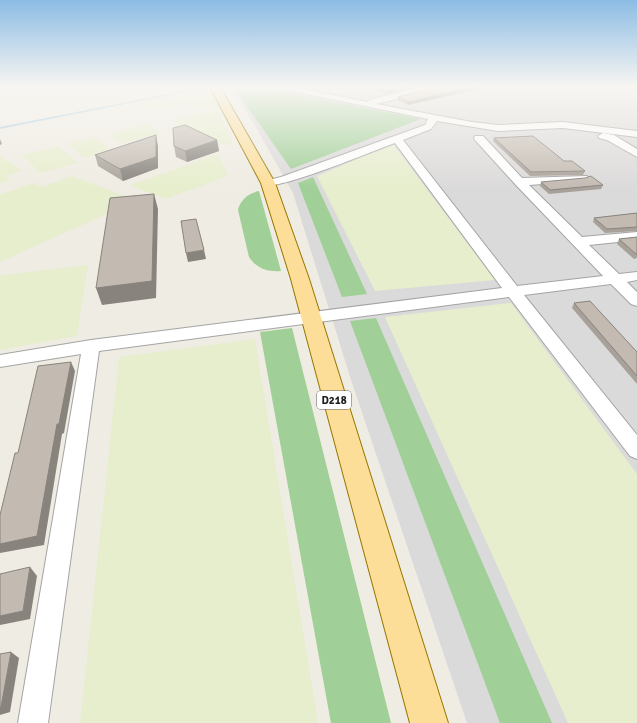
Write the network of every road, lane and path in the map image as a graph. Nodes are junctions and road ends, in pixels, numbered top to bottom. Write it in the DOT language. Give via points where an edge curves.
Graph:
graph roads {
  1 [pos="233,121"];
  2 [pos="432,121"];
  3 [pos="452,121"];
  4 [pos="637,134"];
  5 [pos="397,139"];
  6 [pos="637,154"];
  7 [pos="583,178"];
  8 [pos="519,182"];
  9 [pos="268,183"];
  10 [pos="637,236"];
  11 [pos="577,242"];
  12 [pos="637,276"];
  13 [pos="614,278"];
  14 [pos="513,292"];
  15 [pos="637,301"];
  16 [pos="310,317"];
  17 [pos="91,346"];
  18 [pos="0,362"];
  19 [pos="637,450"];
  20 [pos="33,723"];
  21 [pos="429,723"];
  1 -- 9 [label="main road, D218"];
  2 -- 5 [label="street" via="428,127"];
  3 -- 4 [label="street" via="498,128 563,125"];
  5 -- 9 [label="street" via="284,180"];
  5 -- 14 [label="street"];
  6 -- 8 [label="street" via="610,137 591,134 566,132 479,138"];
  7 -- 8 [label="street"];
  8 -- 11 [label="street"];
  9 -- 16 [label="main road, D218"];
  10 -- 11 [label="street"];
  11 -- 13 [label="street"];
  12 -- 13 [label="street"];
  13 -- 14 [label="street"];
  13 -- 15 [label="street"];
  14 -- 16 [label="street"];
  14 -- 19 [label="street"];
  16 -- 17 [label="street"];
  16 -- 21 [label="main road, D218"];
  17 -- 18 [label="street"];
  17 -- 20 [label="street"];
}
